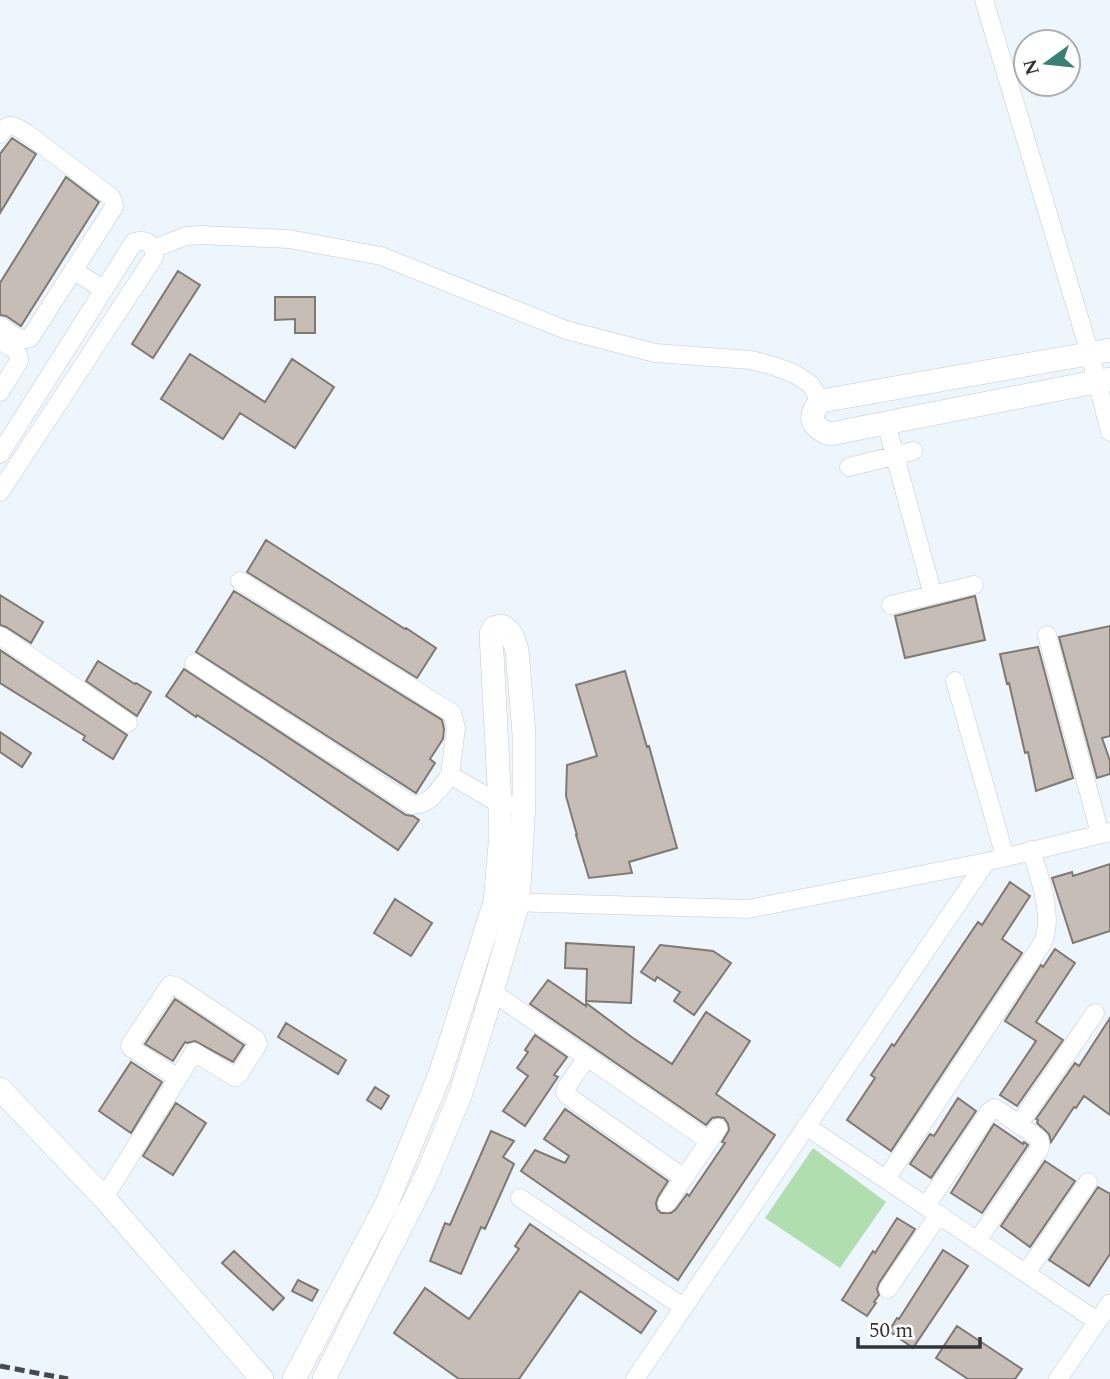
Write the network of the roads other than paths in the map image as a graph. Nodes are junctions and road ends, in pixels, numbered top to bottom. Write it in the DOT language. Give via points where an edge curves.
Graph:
graph roads {
  1 [pos="984,0"];
  2 [pos="0,134"];
  3 [pos="153,249"];
  4 [pos="73,270"];
  5 [pos="104,290"];
  6 [pos="0,326"];
  7 [pos="0,341"];
  8 [pos="1100,352"];
  9 [pos="12,373"];
  10 [pos="1103,380"];
  11 [pos="40,391"];
  12 [pos="0,392"];
  13 [pos="821,401"];
  14 [pos="886,423"];
  15 [pos="1110,432"];
  16 [pos="3,443"];
  17 [pos="904,454"];
  18 [pos="849,467"];
  19 [pos="0,492"];
  20 [pos="240,580"];
  21 [pos="974,586"];
  22 [pos="933,595"];
  23 [pos="891,605"];
  24 [pos="1047,635"];
  25 [pos="0,636"];
  26 [pos="194,663"];
  27 [pos="955,681"];
  28 [pos="128,723"];
  29 [pos="450,775"];
  30 [pos="524,803"];
  31 [pos="500,804"];
  32 [pos="1105,833"];
  33 [pos="1031,850"];
  34 [pos="1005,857"];
  35 [pos="986,862"];
  36 [pos="506,902"];
  37 [pos="492,992"];
  38 [pos="1095,1013"];
  39 [pos="587,1057"];
  40 [pos="178,1078"];
  41 [pos="436,1083"];
  42 [pos="0,1089"];
  43 [pos="461,1093"];
  44 [pos="1019,1124"];
  45 [pos="806,1126"];
  46 [pos="684,1178"];
  47 [pos="886,1179"];
  48 [pos="1088,1182"];
  49 [pos="104,1198"];
  50 [pos="520,1198"];
  51 [pos="667,1203"];
  52 [pos="933,1210"];
  53 [pos="977,1241"];
  54 [pos="1026,1273"];
  55 [pos="888,1289"];
  56 [pos="1110,1303"];
  57 [pos="683,1307"];
  58 [pos="1097,1321"];
  59 [pos="262,1379"];
  60 [pos="294,1379"];
  61 [pos="324,1379"];
  62 [pos="635,1379"];
  63 [pos="1058,1379"];
  1 -- 8 [label="street"];
  2 -- 4 [label="street" via="8,126 25,131 111,197 114,207"];
  3 -- 5 [label="street" via="142,240 134,242"];
  3 -- 13 [label="street" via="201,235 289,239 381,256 566,330 655,353 774,366 810,384"];
  3 -- 19 [label="street" via="154,257"];
  4 -- 5 [label="street"];
  4 -- 6 [label="street" via="28,340"];
  5 -- 11 [label="street"];
  7 -- 9 [label="street" via="19,355"];
  8 -- 10 [label="street"];
  8 -- 13 [label="street"];
  9 -- 11 [label="street"];
  9 -- 12 [label="street"];
  10 -- 14 [label="street"];
  10 -- 15 [label="street"];
  11 -- 16 [label="street"];
  13 -- 14 [label="street" via="814,408 813,421 830,433"];
  14 -- 17 [label="street"];
  17 -- 18 [label="street"];
  17 -- 22 [label="street"];
  20 -- 29 [label="street" via="452,713 456,728"];
  21 -- 22 [label="street"];
  22 -- 23 [label="street"];
  24 -- 32 [label="street"];
  25 -- 28 [label="street"];
  26 -- 29 [label="street" via="412,805 422,805"];
  27 -- 34 [label="street"];
  29 -- 31 [label="street"];
  30 -- 31 [label="street"];
  30 -- 31 [label="street" via="517,650 502,626 491,634"];
  30 -- 36 [label="street"];
  31 -- 36 [label="street"];
  32 -- 33 [label="street"];
  33 -- 34 [label="street"];
  33 -- 47 [label="street" via="1047,916 1043,942"];
  34 -- 35 [label="street"];
  35 -- 36 [label="street" via="748,909"];
  35 -- 45 [label="street"];
  36 -- 37 [label="street"];
  36 -- 41 [label="street"];
  37 -- 39 [label="street"];
  37 -- 43 [label="street"];
  38 -- 44 [label="street"];
  39 -- 46 [label="street" via="566,1094"];
  39 -- 46 [label="street" via="714,1135"];
  40 -- 40 [label="street" via="130,1045 170,985 258,1044 237,1077 194,1052"];
  40 -- 49 [label="street"];
  41 -- 43 [label="street"];
  41 -- 60 [label="street" via="387,1203"];
  42 -- 49 [label="street"];
  43 -- 61 [label="street" via="426,1177"];
  44 -- 52 [label="street" via="998,1109 991,1110"];
  44 -- 53 [label="street" via="1037,1137 1040,1148"];
  45 -- 47 [label="street"];
  45 -- 57 [label="street"];
  46 -- 51 [label="street"];
  47 -- 52 [label="street"];
  48 -- 54 [label="street"];
  49 -- 59 [label="street"];
  50 -- 57 [label="street"];
  52 -- 53 [label="street"];
  52 -- 55 [label="street"];
  53 -- 54 [label="street"];
  54 -- 58 [label="street"];
  56 -- 58 [label="street"];
  57 -- 62 [label="street"];
  58 -- 63 [label="street"];
}
